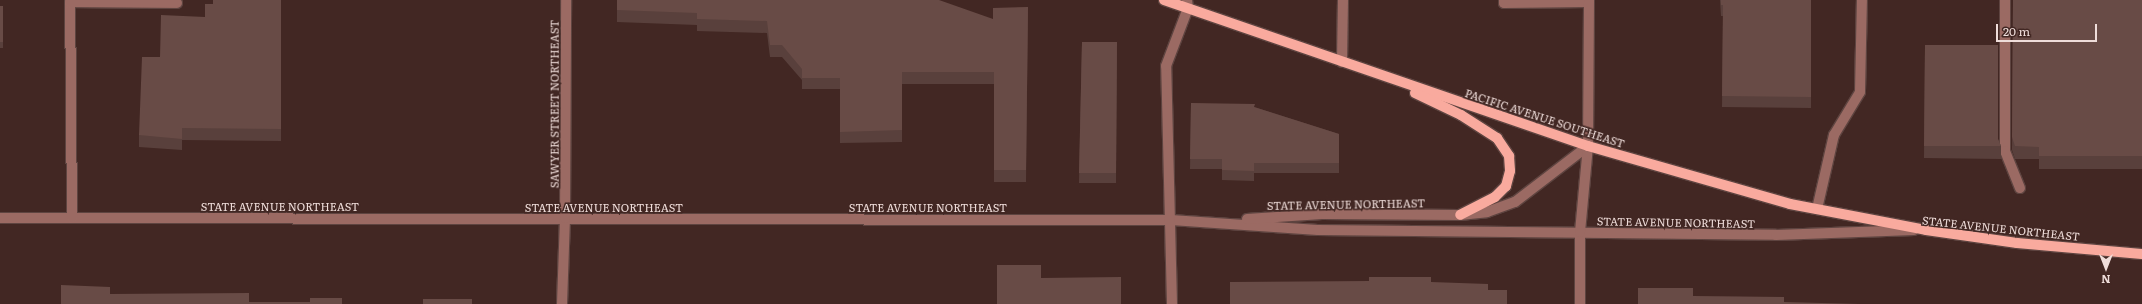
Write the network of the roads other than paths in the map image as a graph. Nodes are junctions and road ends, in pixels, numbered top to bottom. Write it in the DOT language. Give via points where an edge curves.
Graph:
graph roads {
  1 [pos="566,0"];
  2 [pos="1164,0"];
  3 [pos="1343,0"];
  4 [pos="1504,0"];
  5 [pos="1862,0"];
  6 [pos="2005,0"];
  7 [pos="1589,1"];
  8 [pos="177,3"];
  9 [pos="1188,4"];
  10 [pos="1342,62"];
  11 [pos="1382,76"];
  12 [pos="1588,146"];
  13 [pos="2020,188"];
  14 [pos="1817,209"];
  15 [pos="1460,215"];
  16 [pos="0,218"];
  17 [pos="72,218"];
  18 [pos="565,218"];
  19 [pos="1171,220"];
  20 [pos="1209,221"];
  21 [pos="1926,230"];
  22 [pos="1580,232"];
  23 [pos="2142,254"];
  24 [pos="562,304"];
  25 [pos="1172,304"];
  26 [pos="1580,304"];
  1 -- 18 [label="street, SAWYER STREET NORTHEAST"];
  2 -- 9 [label="main road, PACIFIC AVENUE SOUTHEAST"];
  3 -- 10 [label="street"];
  4 -- 7 [label="street" via="1504,3"];
  5 -- 14 [label="street" via="1860,92 1834,134"];
  6 -- 13 [label="street" via="2005,151"];
  7 -- 12 [label="street"];
  8 -- 17 [label="street" via="70,2"];
  9 -- 10 [label="main road, PACIFIC AVENUE SOUTHEAST"];
  9 -- 19 [label="street" via="1166,66"];
  10 -- 11 [label="main road, PACIFIC AVENUE SOUTHEAST"];
  11 -- 12 [label="main road, PACIFIC AVENUE SOUTHEAST"];
  11 -- 15 [label="main road" via="1461,115 1497,138 1509,156 1510,170 1506,186 1495,197"];
  12 -- 14 [label="main road, PACIFIC AVENUE SOUTHEAST" via="1706,182"];
  12 -- 15 [label="street, STATE AVENUE NORTHEAST" via="1515,202 1487,212"];
  12 -- 22 [label="street"];
  14 -- 21 [label="main road, PACIFIC AVENUE SOUTHEAST"];
  15 -- 20 [label="street, STATE AVENUE NORTHEAST" via="1322,214"];
  16 -- 17 [label="street, STATE AVENUE NORTHEAST"];
  17 -- 18 [label="street, STATE AVENUE NORTHEAST"];
  18 -- 19 [label="street, STATE AVENUE NORTHEAST"];
  18 -- 24 [label="street, SAWYER STREET NORTHEAST"];
  19 -- 20 [label="street, STATE AVENUE NORTHEAST"];
  19 -- 25 [label="street"];
  20 -- 22 [label="street, STATE AVENUE NORTHEAST" via="1318,230"];
  21 -- 22 [label="street, STATE AVENUE NORTHEAST" via="1776,235"];
  21 -- 23 [label="main road, STATE AVENUE NORTHEAST" via="2017,243"];
  22 -- 26 [label="street"];
}
